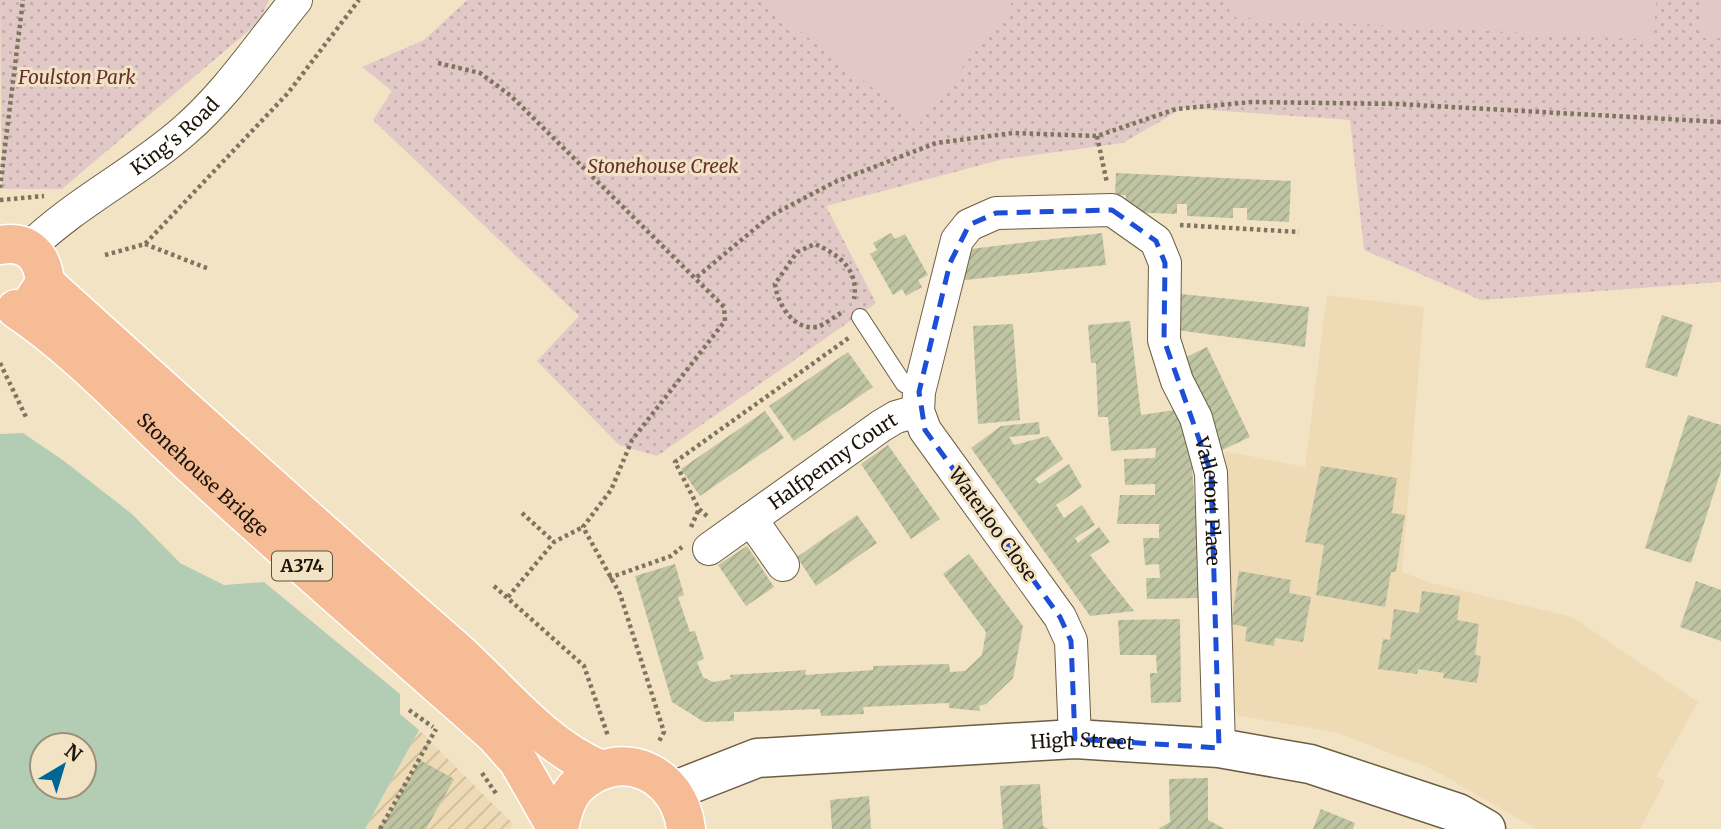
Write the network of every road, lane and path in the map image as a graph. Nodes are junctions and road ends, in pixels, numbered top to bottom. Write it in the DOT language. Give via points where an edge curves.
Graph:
graph roads {
  1 [pos="23,0"];
  2 [pos="296,0"];
  3 [pos="359,0"];
  4 [pos="438,63"];
  5 [pos="1721,122"];
  6 [pos="1097,136"];
  7 [pos="0,188"];
  8 [pos="1121,216"];
  9 [pos="1299,232"];
  10 [pos="145,244"];
  11 [pos="15,247"];
  12 [pos="105,255"];
  13 [pos="209,269"];
  14 [pos="697,277"];
  15 [pos="45,283"];
  16 [pos="854,299"];
  17 [pos="8,308"];
  18 [pos="863,321"];
  19 [pos="67,324"];
  20 [pos="0,363"];
  21 [pos="919,402"];
  22 [pos="26,417"];
  23 [pos="522,513"];
  24 [pos="583,527"];
  25 [pos="729,535"];
  26 [pos="554,542"];
  27 [pos="671,556"];
  28 [pos="783,565"];
  29 [pos="609,578"];
  30 [pos="494,586"];
  31 [pos="508,597"];
  32 [pos="409,710"];
  33 [pos="436,729"];
  34 [pos="445,736"];
  35 [pos="1075,739"];
  36 [pos="1219,748"];
  37 [pos="478,767"];
  38 [pos="622,771"];
  39 [pos="504,804"];
  40 [pos="552,819"];
  41 [pos="380,829"];
  42 [pos="686,829"];
  43 [pos="1486,829"];
  1 -- 7 [label="path"];
  2 -- 11 [label="street, King's Road" via="222,92 183,132"];
  3 -- 10 [label="path" via="288,93"];
  4 -- 14 [label="path" via="480,73 511,96"];
  5 -- 6 [label="path" via="1398,104 1252,102 1176,109"];
  6 -- 8 [label="path"];
  6 -- 14 [label="path" via="1013,133 936,143 835,182 770,216"];
  8 -- 9 [label="path"];
  8 -- 21 [label="street" via="996,214 969,225 957,240"];
  8 -- 36 [label="street, Valletort Place" via="1156,241 1165,263 1164,340 1177,381 1196,418 1211,473"];
  10 -- 12 [label="path"];
  10 -- 13 [label="path"];
  11 -- 15 [label="main road" via="40,260"];
  14 -- 24 [label="path" via="724,307 725,321 632,440 611,489"];
  15 -- 17 [label="main road" via="30,304"];
  15 -- 19 [label="main road, Stonehouse Bridge / A374"];
  16 -- 16 [label="path" via="856,285 850,268 835,253 815,244 797,252 775,284 777,298 803,326 818,327 847,309"];
  16 -- 18 [label="path"];
  17 -- 19 [label="main road, Stonehouse Bridge / A374"];
  18 -- 21 [label="lane"];
  18 -- 25 [label="path" via="675,462 699,509"];
  19 -- 38 [label="main road, Stonehouse Bridge / A374" via="465,658 551,742"];
  19 -- 40 [label="main road, Stonehouse Bridge / A374" via="140,419 495,736 518,761"];
  20 -- 22 [label="path"];
  21 -- 25 [label="street, Halfpenny Court"];
  21 -- 35 [label="street, Waterloo Close" via="925,430 1060,617 1071,641"];
  23 -- 26 [label="path"];
  24 -- 26 [label="path"];
  24 -- 29 [label="path"];
  25 -- 28 [label="street, Halfpenny Court"];
  26 -- 31 [label="path"];
  27 -- 29 [label="path"];
  29 -- 38 [label="path" via="620,594 664,732"];
  30 -- 31 [label="path"];
  31 -- 38 [label="path" via="584,666"];
  32 -- 33 [label="path"];
  33 -- 34 [label="path"];
  33 -- 41 [label="path"];
  35 -- 36 [label="street, High Street"];
  35 -- 38 [label="street, High Street"];
  36 -- 43 [label="street, High Street" via="1310,764 1458,813"];
  37 -- 39 [label="path"];
  38 -- 40 [label="main road" via="577,786"];
  38 -- 42 [label="main road" via="684,815"];
}
